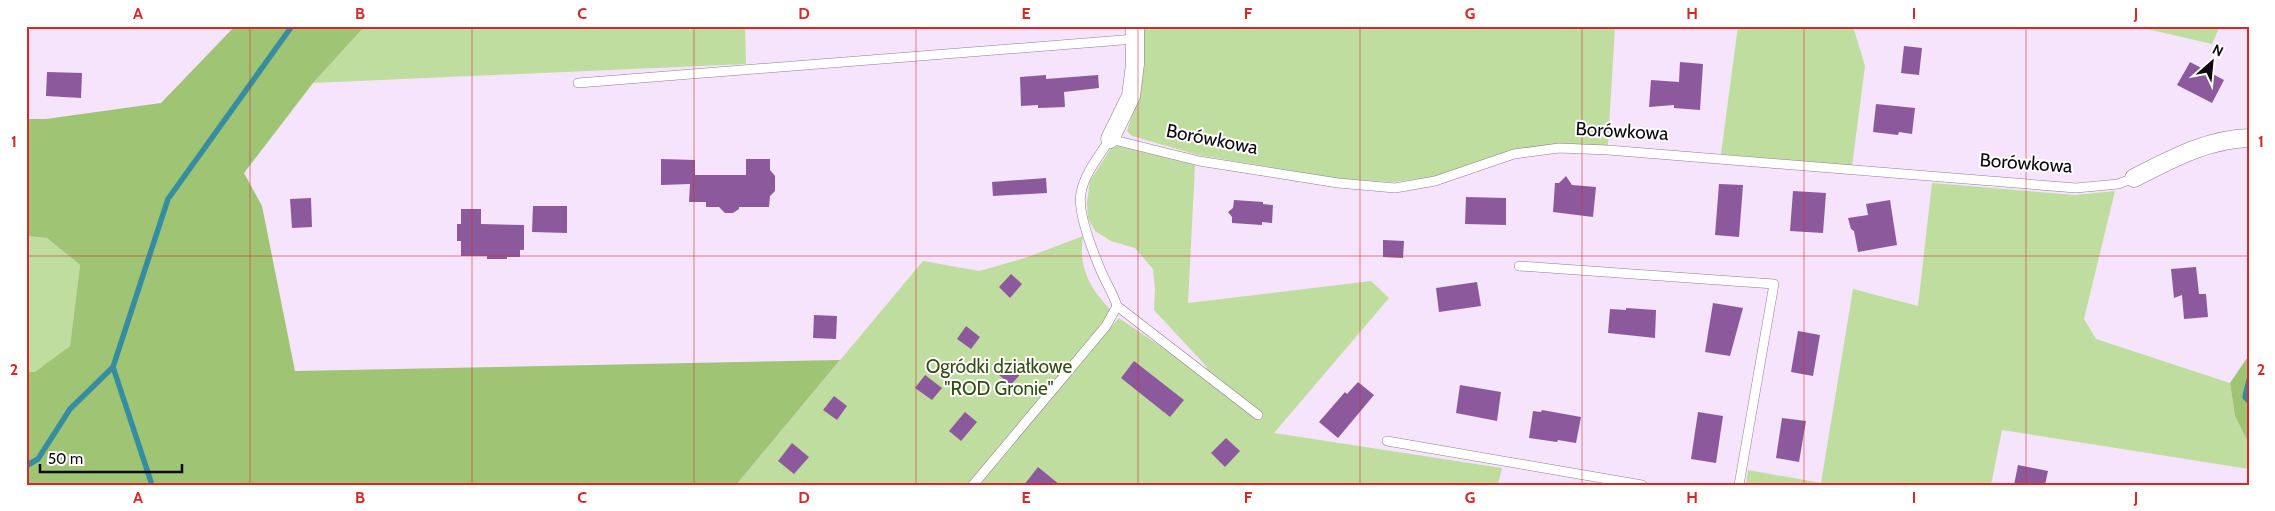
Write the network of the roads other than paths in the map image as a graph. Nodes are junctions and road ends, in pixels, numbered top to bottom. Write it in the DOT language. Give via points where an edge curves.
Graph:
graph roads {
  1 [pos="1135,32"];
  2 [pos="578,83"];
  3 [pos="2249,138"];
  4 [pos="1110,139"];
  5 [pos="2134,178"];
  6 [pos="1519,266"];
  7 [pos="1117,306"];
  8 [pos="1258,415"];
  9 [pos="1387,441"];
  10 [pos="973,485"];
  11 [pos="1642,485"];
  12 [pos="1740,485"];
  1 -- 2 [label="lane"];
  1 -- 4 [label="street" via="1131,96"];
  3 -- 5 [label="street, Borówkowa" via="2189,151"];
  4 -- 5 [label="lane, Borówkowa" via="1199,161 1338,183 1395,188 1435,182 1514,154 1559,148 2076,188 2118,184"];
  4 -- 7 [label="lane" via="1084,181 1080,194 1101,272"];
  6 -- 12 [label="lane" via="1774,284"];
  7 -- 8 [label="lane"];
  7 -- 10 [label="lane" via="1106,326"];
  9 -- 11 [label="lane"];
}
